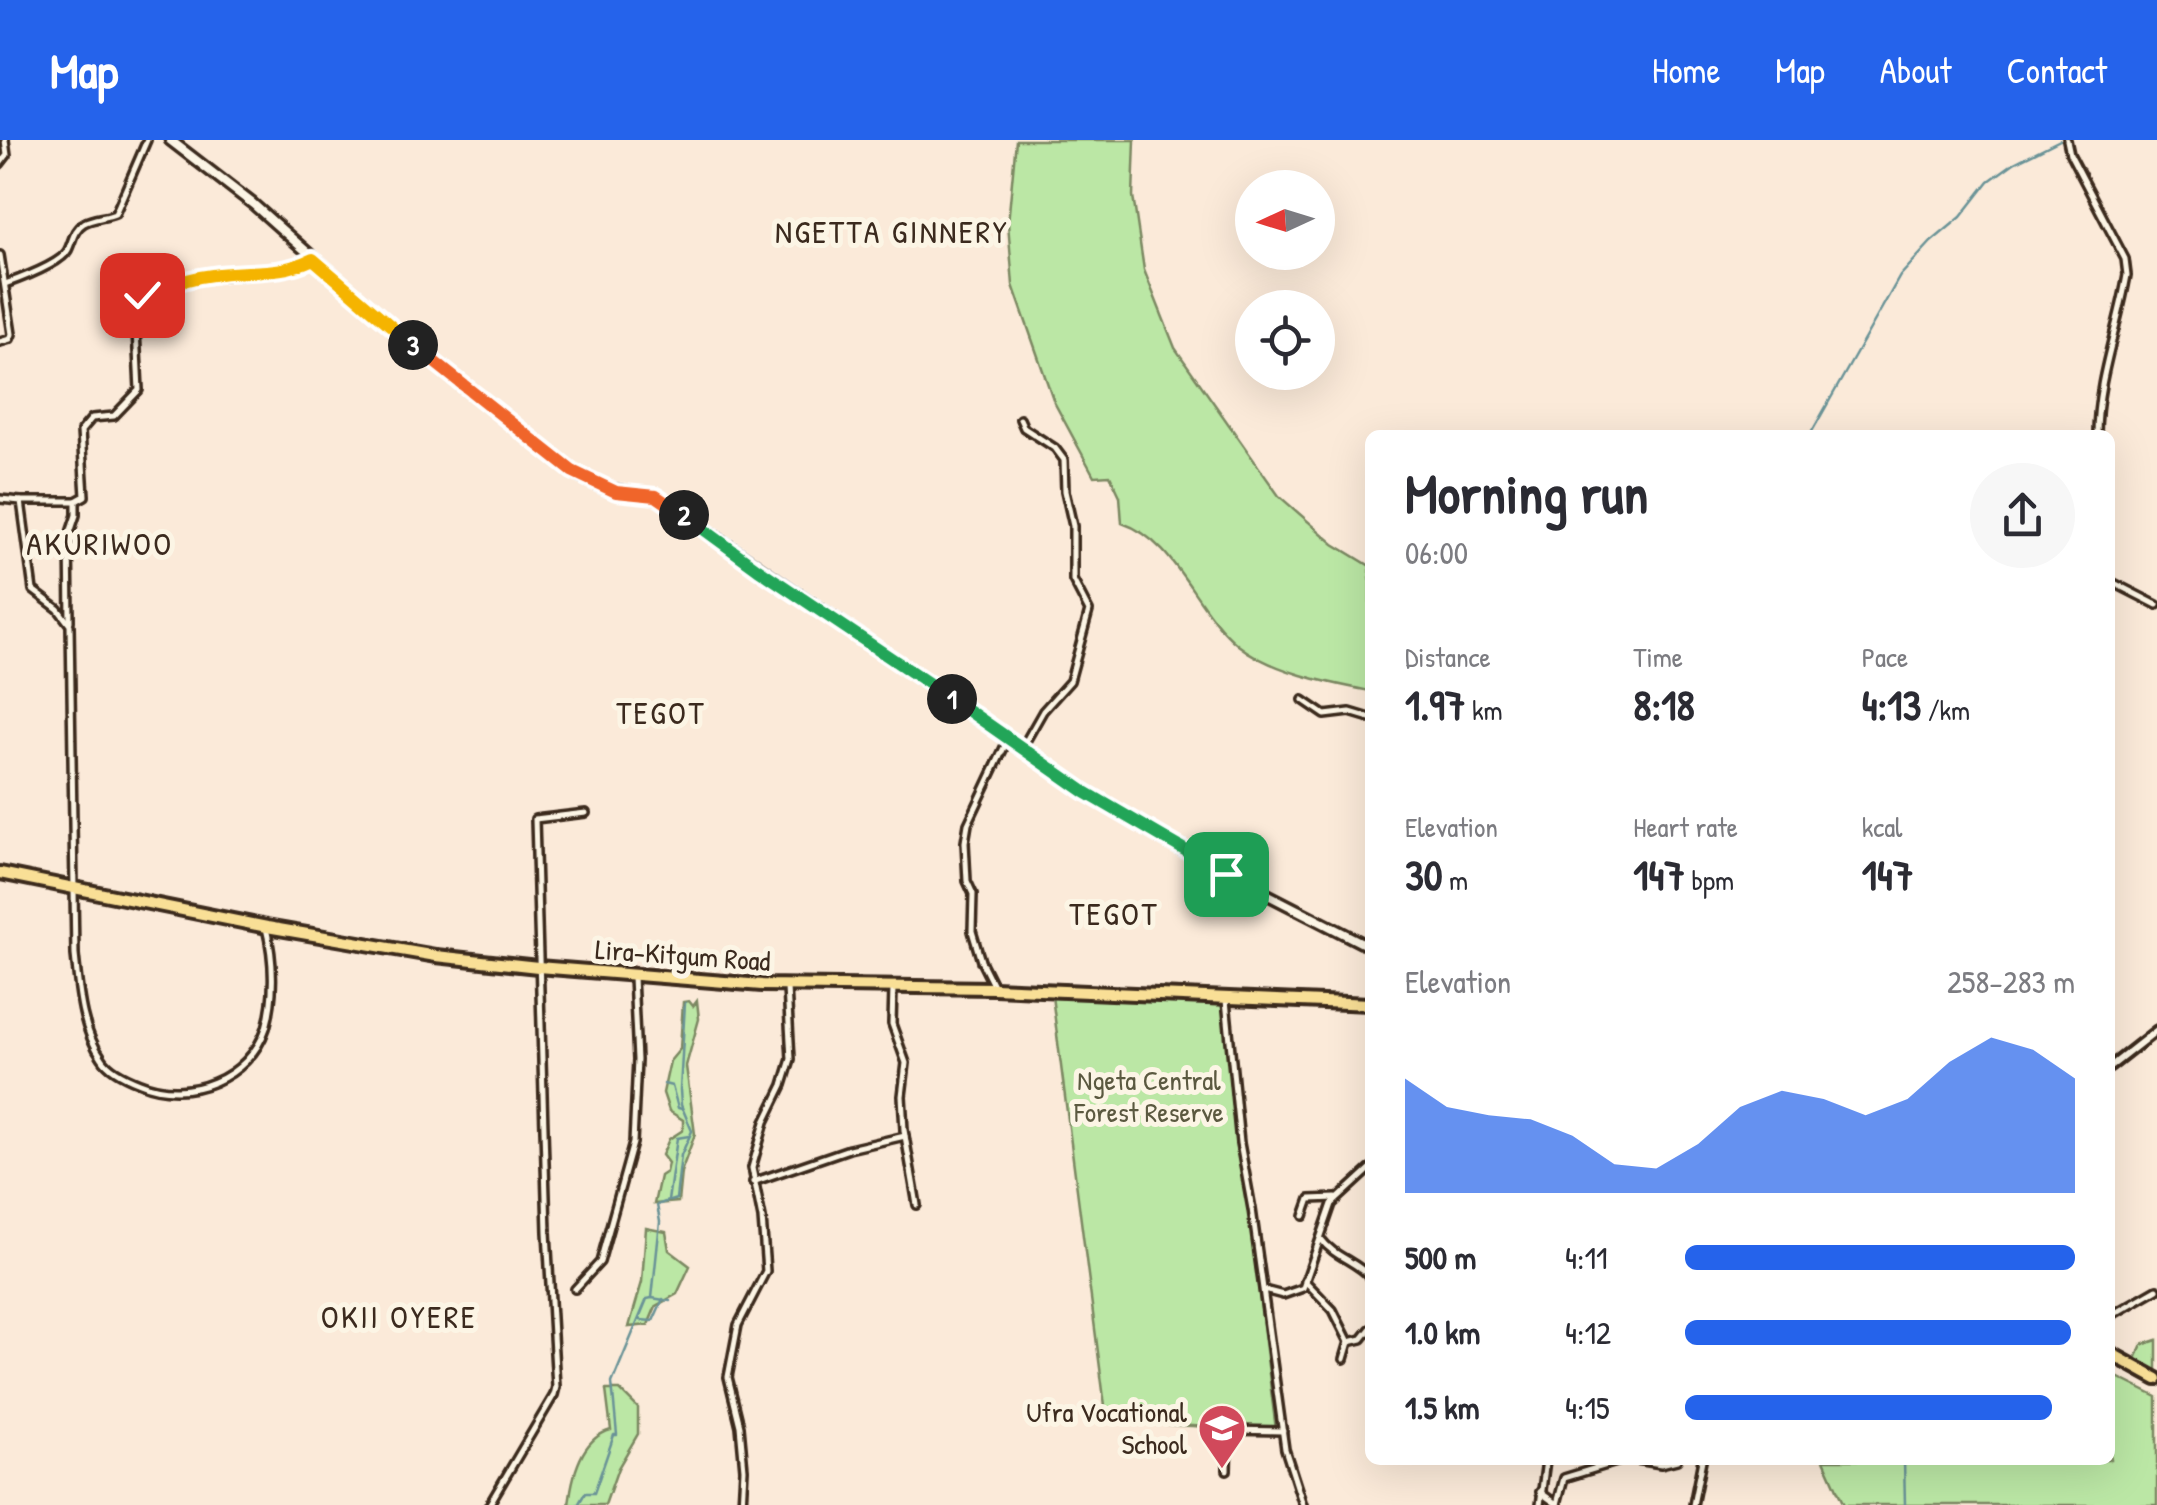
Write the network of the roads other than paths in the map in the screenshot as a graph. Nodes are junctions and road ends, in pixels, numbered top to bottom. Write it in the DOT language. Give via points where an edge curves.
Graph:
graph roads {
  1 [pos="5,140"];
  2 [pos="147,140"];
  3 [pos="170,140"];
  4 [pos="2067,140"];
  5 [pos="0,164"];
  6 [pos="0,255"];
  7 [pos="313,259"];
  8 [pos="5,284"];
  9 [pos="0,342"];
  10 [pos="1020,419"];
  11 [pos="2097,430"];
  12 [pos="0,499"];
  13 [pos="21,501"];
  14 [pos="76,501"];
  15 [pos="2115,584"];
  16 [pos="2157,606"];
  17 [pos="70,624"];
  18 [pos="1303,700"];
  19 [pos="1365,716"];
  20 [pos="1008,739"];
  21 [pos="1022,748"];
  22 [pos="586,813"];
  23 [pos="0,873"];
  24 [pos="76,888"];
  25 [pos="265,926"];
  26 [pos="1365,944"];
  27 [pos="538,967"];
  28 [pos="633,974"];
  29 [pos="787,985"];
  30 [pos="893,985"];
  31 [pos="994,988"];
  32 [pos="1226,998"];
  33 [pos="1365,1004"];
  34 [pos="2157,1030"];
  35 [pos="2115,1063"];
  36 [pos="906,1136"];
  37 [pos="1365,1174"];
  38 [pos="753,1182"];
  39 [pos="1339,1198"];
  40 [pos="918,1205"];
  41 [pos="1304,1216"];
  42 [pos="1321,1238"];
  43 [pos="1365,1271"];
  44 [pos="1306,1280"];
  45 [pos="576,1289"];
  46 [pos="1262,1290"];
  47 [pos="2157,1290"];
  48 [pos="2115,1313"];
  49 [pos="1365,1335"];
  50 [pos="1348,1342"];
  51 [pos="2115,1356"];
  52 [pos="1344,1359"];
  53 [pos="2157,1379"];
  54 [pos="1283,1431"];
  55 [pos="1545,1465"];
  56 [pos="1607,1465"];
  57 [pos="1700,1465"];
  58 [pos="1227,1470"];
  59 [pos="1540,1492"];
  60 [pos="490,1505"];
  61 [pos="742,1505"];
  62 [pos="1303,1505"];
  63 [pos="1540,1505"];
  64 [pos="1558,1505"];
  65 [pos="1694,1505"];
  1 -- 5 [label="street" via="7,155"];
  2 -- 8 [label="street" via="115,214 80,226 61,258"];
  3 -- 7 [label="main road"];
  4 -- 11 [label="street" via="2128,274"];
  6 -- 8 [label="street"];
  7 -- 14 [label="street" via="273,271 173,283 135,299 139,390 114,416 92,418 81,431 87,490"];
  7 -- 20 [label="main road" via="572,471 616,492 656,496"];
  8 -- 9 [label="street" via="12,334"];
  10 -- 21 [label="street" via="1064,460 1073,580 1089,611 1070,681"];
  12 -- 13 [label="street"];
  13 -- 14 [label="street"];
  13 -- 17 [label="street" via="33,590"];
  14 -- 17 [label="street" via="69,536"];
  15 -- 16 [label="street"];
  17 -- 24 [label="street"];
  18 -- 19 [label="street" via="1325,715"];
  20 -- 21 [label="main road"];
  20 -- 31 [label="street" via="965,842 972,930"];
  21 -- 26 [label="main road" via="1194,857"];
  22 -- 27 [label="street" via="535,819"];
  23 -- 24 [label="main road, Lira-Kitgum Road"];
  24 -- 25 [label="main road, Lira-Kitgum Road"];
  24 -- 25 [label="street" via="75,955 92,1040 104,1063 150,1087 174,1091 214,1084 255,1048 271,1002"];
  25 -- 27 [label="main road, Lira-Kitgum Road"];
  27 -- 28 [label="main road, Lira-Kitgum Road"];
  27 -- 60 [label="street" via="556,1387"];
  28 -- 29 [label="main road, Lira-Kitgum Road"];
  28 -- 45 [label="street" via="633,1143 600,1262"];
  29 -- 30 [label="main road, Lira-Kitgum Road"];
  29 -- 38 [label="street" via="791,1059 765,1122"];
  30 -- 31 [label="main road, Lira-Kitgum Road"];
  30 -- 36 [label="street" via="892,1024 906,1070"];
  31 -- 32 [label="main road, Lira-Kitgum Road"];
  32 -- 33 [label="main road, Lira-Kitgum Road"];
  32 -- 46 [label="street"];
  34 -- 35 [label="street"];
  36 -- 38 [label="street"];
  36 -- 40 [label="street"];
  37 -- 39 [label="street"];
  38 -- 61 [label="street" via="766,1271 738,1324 728,1377 740,1426"];
  39 -- 41 [label="street" via="1310,1199"];
  39 -- 42 [label="street"];
  42 -- 43 [label="street" via="1336,1256"];
  42 -- 44 [label="street"];
  44 -- 46 [label="street" via="1292,1294"];
  44 -- 50 [label="street" via="1333,1310"];
  46 -- 54 [label="street"];
  47 -- 48 [label="street"];
  49 -- 50 [label="street"];
  50 -- 52 [label="street"];
  51 -- 53 [label="main road"];
  54 -- 58 [label="street" via="1228,1430"];
  54 -- 62 [label="street"];
  55 -- 59 [label="street"];
  56 -- 64 [label="street" via="1564,1478"];
  57 -- 65 [label="street"];
  59 -- 63 [label="street"];
  59 -- 64 [label="street"];
}
